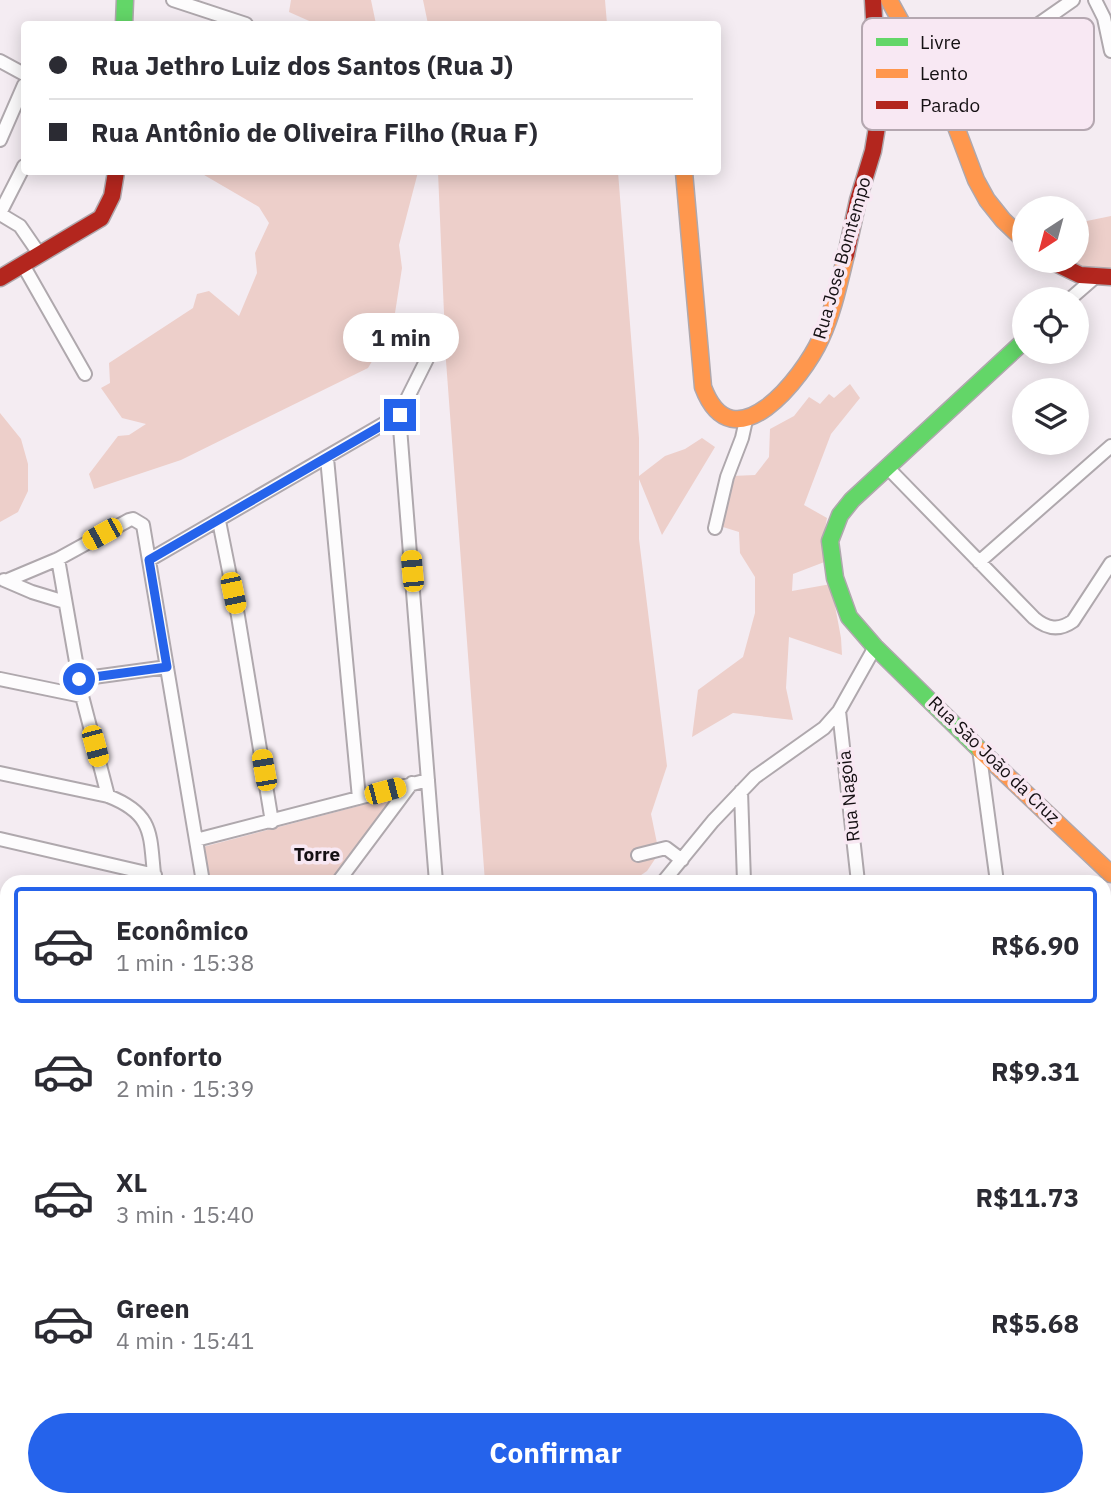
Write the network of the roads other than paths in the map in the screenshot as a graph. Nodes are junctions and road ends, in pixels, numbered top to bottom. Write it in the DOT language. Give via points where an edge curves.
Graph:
graph roads {
  1 [pos="125,0"];
  2 [pos="173,0"];
  3 [pos="873,0"];
  4 [pos="889,0"];
  5 [pos="1073,0"];
  6 [pos="1095,0"];
  7 [pos="874,18"];
  8 [pos="899,18"];
  9 [pos="1047,18"];
  10 [pos="124,21"];
  11 [pos="237,21"];
  12 [pos="1111,51"];
  13 [pos="0,61"];
  14 [pos="21,72"];
  15 [pos="21,92"];
  16 [pos="876,130"];
  17 [pos="958,130"];
  18 [pos="0,140"];
  19 [pos="21,172"];
  20 [pos="116,175"];
  21 [pos="684,175"];
  22 [pos="0,214"];
  23 [pos="1012,229"];
  24 [pos="40,255"];
  25 [pos="23,265"];
  26 [pos="1070,273"];
  27 [pos="1111,277"];
  28 [pos="0,278"];
  29 [pos="1093,279"];
  30 [pos="1084,287"];
  31 [pos="434,345"];
  32 [pos="1012,352"];
  33 [pos="85,374"];
  34 [pos="400,415"];
  35 [pos="746,420"];
  36 [pos="1111,446"];
  37 [pos="327,458"];
  38 [pos="887,467"];
  39 [pos="219,521"];
  40 [pos="715,528"];
  41 [pos="58,559"];
  42 [pos="149,560"];
  43 [pos="979,562"];
  44 [pos="1111,563"];
  45 [pos="4,580"];
  46 [pos="65,602"];
  47 [pos="875,647"];
  48 [pos="167,667"];
  49 [pos="0,679"];
  50 [pos="79,679"];
  51 [pos="82,696"];
  52 [pos="839,710"];
  53 [pos="979,749"];
  54 [pos="0,773"];
  55 [pos="428,780"];
  56 [pos="412,783"];
  57 [pos="741,791"];
  58 [pos="108,796"];
  59 [pos="359,798"];
  60 [pos="272,821"];
  61 [pos="0,839"];
  62 [pos="196,840"];
  63 [pos="638,855"];
  64 [pos="682,860"];
  65 [pos="1111,874"];
  66 [pos="140,875"];
  67 [pos="155,875"];
  68 [pos="202,875"];
  69 [pos="343,875"];
  70 [pos="435,875"];
  71 [pos="669,875"];
  72 [pos="744,875"];
  73 [pos="857,875"];
  74 [pos="996,875"];
  1 -- 10 [label="street"];
  2 -- 11 [label="street"];
  3 -- 7 [label="street, Rua Jose Bomtempo"];
  4 -- 8 [label="street"];
  5 -- 9 [label="street"];
  6 -- 12 [label="street"];
  13 -- 14 [label="street"];
  15 -- 18 [label="street"];
  16 -- 35 [label="street, Rua Jose Bomtempo" via="826,328 796,380"];
  17 -- 23 [label="street" via="975,180"];
  19 -- 22 [label="street"];
  20 -- 24 [label="street" via="116,190 101,218"];
  21 -- 35 [label="street" via="703,387 716,411"];
  22 -- 24 [label="street" via="20,226"];
  24 -- 25 [label="street"];
  25 -- 28 [label="street"];
  25 -- 33 [label="street"];
  26 -- 29 [label="street"];
  27 -- 29 [label="street"];
  29 -- 30 [label="street"];
  31 -- 34 [label="street"];
  32 -- 38 [label="street, Rua São João da Cruz"];
  34 -- 37 [label="street"];
  34 -- 55 [label="street"];
  35 -- 40 [label="street"];
  36 -- 43 [label="street"];
  37 -- 39 [label="street"];
  37 -- 59 [label="street"];
  38 -- 43 [label="street"];
  38 -- 47 [label="street, Rua São João da Cruz" via="840,515 830,541 840,597 849,617"];
  39 -- 42 [label="street"];
  39 -- 60 [label="street"];
  41 -- 42 [label="street" via="133,519 143,525"];
  41 -- 45 [label="street"];
  41 -- 46 [label="street"];
  42 -- 48 [label="street"];
  43 -- 44 [label="street" via="1034,618 1057,628 1073,621"];
  45 -- 46 [label="street"];
  46 -- 50 [label="street"];
  47 -- 52 [label="street"];
  47 -- 53 [label="street, Rua São João da Cruz"];
  48 -- 50 [label="street"];
  48 -- 62 [label="street"];
  49 -- 51 [label="street"];
  50 -- 51 [label="street"];
  51 -- 58 [label="street"];
  52 -- 57 [label="street" via="824,728"];
  52 -- 73 [label="street, Rua Nagoia"];
  53 -- 65 [label="street, Rua São João da Cruz"];
  53 -- 74 [label="street"];
  54 -- 58 [label="street"];
  55 -- 56 [label="street"];
  55 -- 70 [label="street"];
  56 -- 59 [label="street"];
  56 -- 69 [label="street"];
  57 -- 64 [label="street"];
  57 -- 72 [label="street"];
  58 -- 67 [label="street" via="125,802 146,822"];
  59 -- 60 [label="street"];
  60 -- 62 [label="street"];
  61 -- 66 [label="street"];
  62 -- 68 [label="street"];
  63 -- 64 [label="street" via="666,848"];
  64 -- 71 [label="street"];
}
